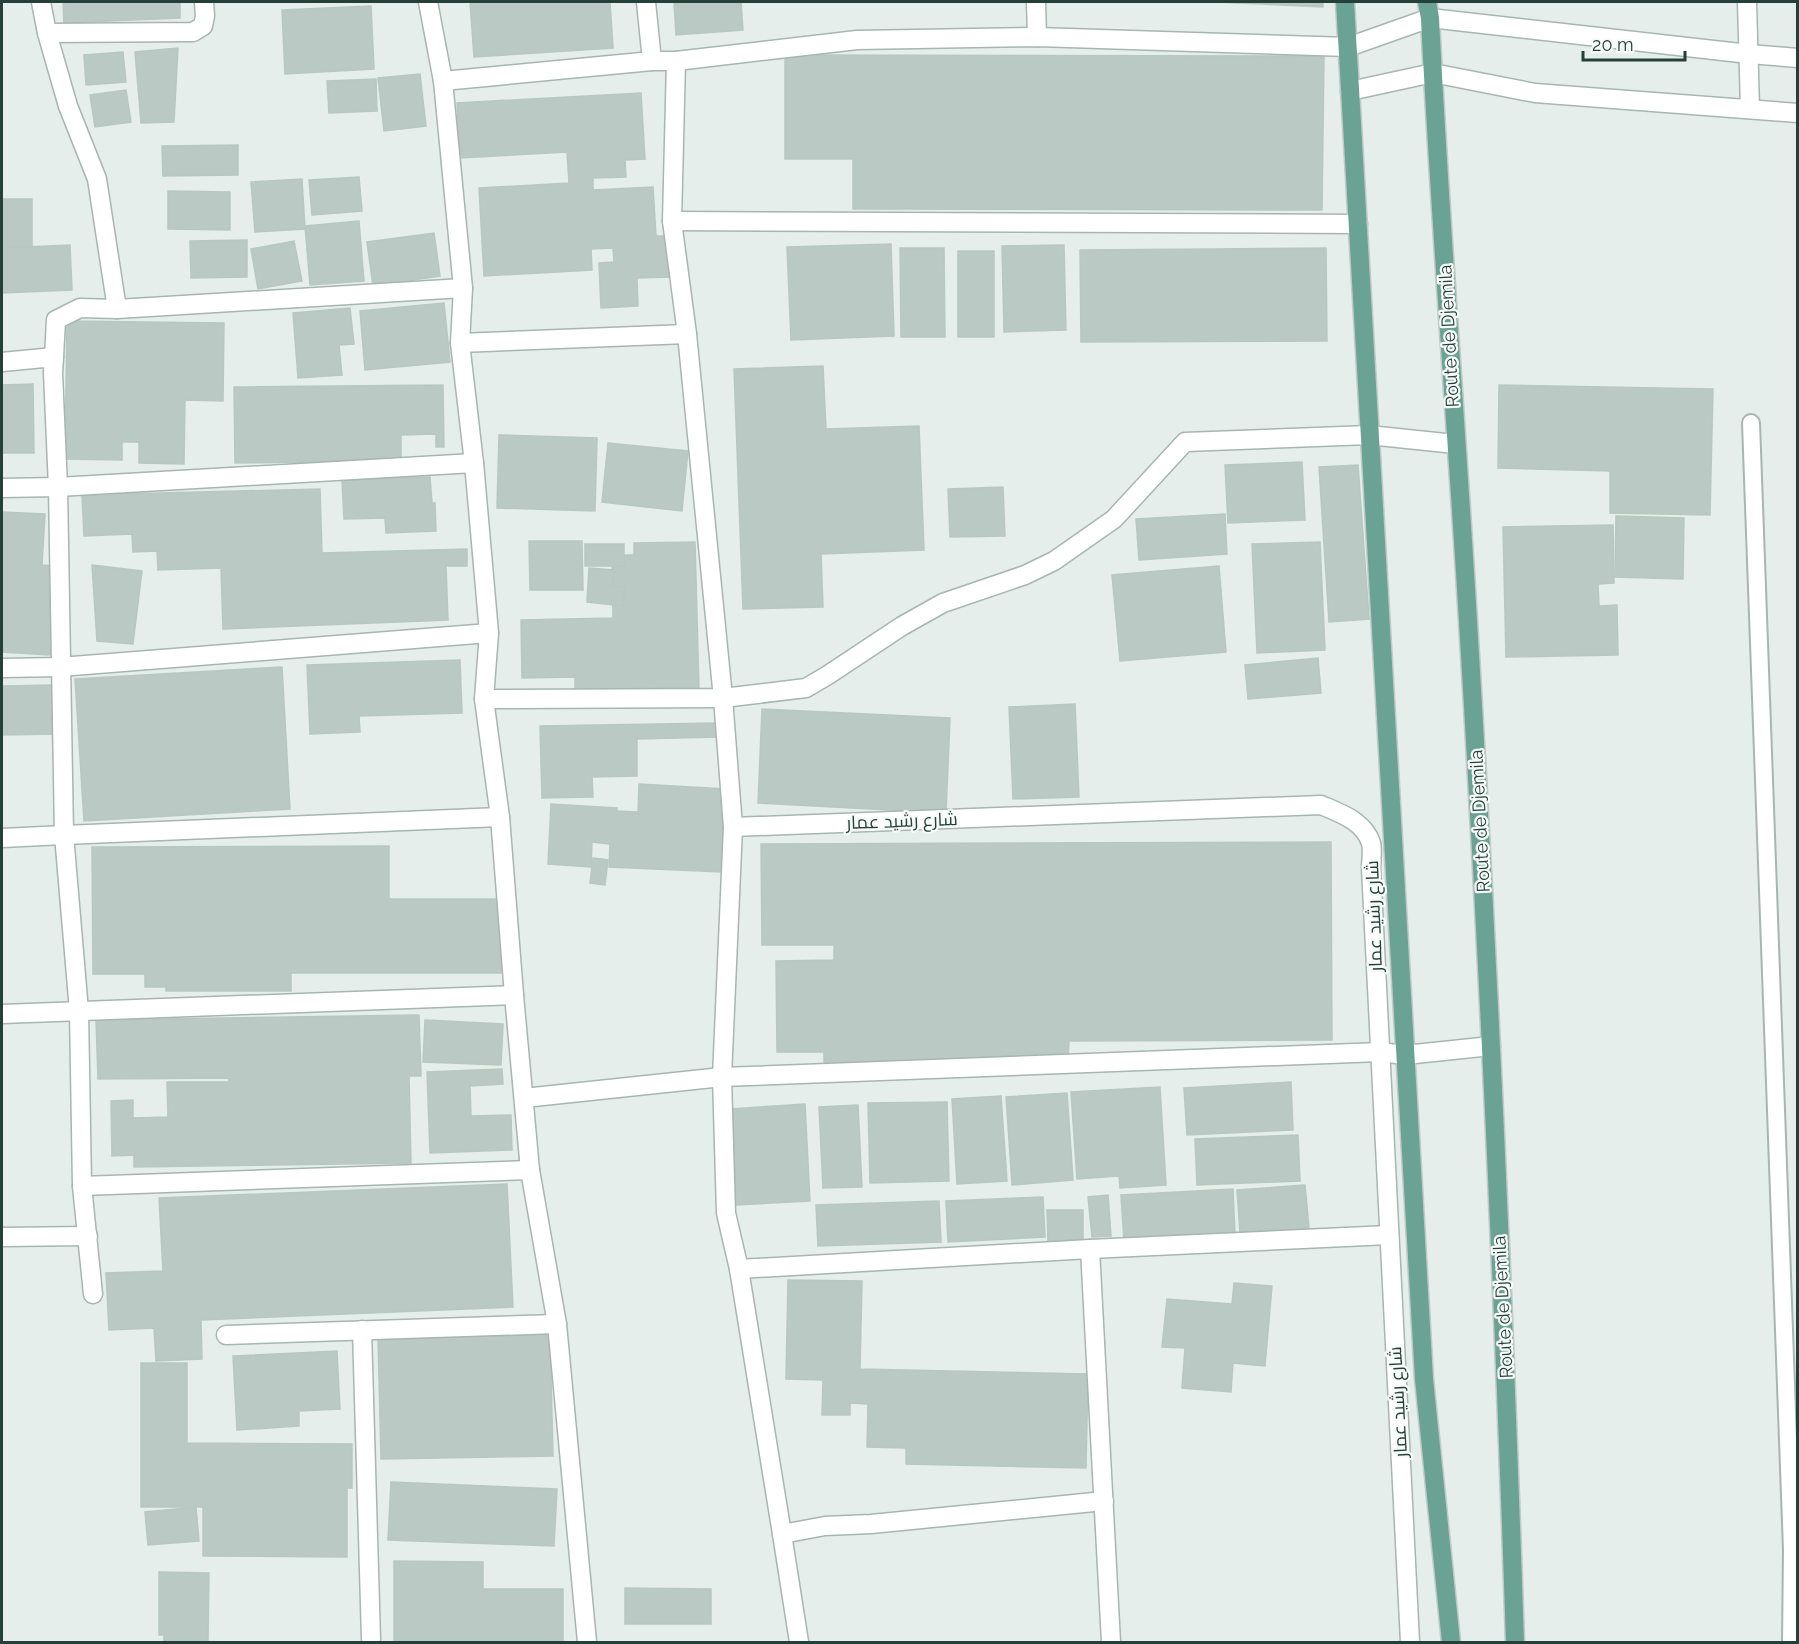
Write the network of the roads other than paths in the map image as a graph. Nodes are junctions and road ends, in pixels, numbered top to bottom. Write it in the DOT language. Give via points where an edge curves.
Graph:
graph roads {
  1 [pos="41,2"];
  2 [pos="204,2"];
  3 [pos="428,2"];
  4 [pos="646,2"];
  5 [pos="1036,2"];
  6 [pos="1345,2"];
  7 [pos="1747,2"];
  8 [pos="1429,10"];
  9 [pos="47,33"];
  10 [pos="1036,36"];
  11 [pos="1348,47"];
  12 [pos="1749,54"];
  13 [pos="1797,58"];
  14 [pos="652,61"];
  15 [pos="676,61"];
  16 [pos="1433,73"];
  17 [pos="443,81"];
  18 [pos="1350,91"];
  19 [pos="1750,109"];
  20 [pos="1797,113"];
  21 [pos="672,221"];
  22 [pos="1358,224"];
  23 [pos="463,288"];
  24 [pos="117,309"];
  25 [pos="687,334"];
  26 [pos="460,343"];
  27 [pos="54,357"];
  28 [pos="2,362"];
  29 [pos="1751,423"];
  30 [pos="1369,435"];
  31 [pos="1455,444"];
  32 [pos="474,463"];
  33 [pos="2,488"];
  34 [pos="58,488"];
  35 [pos="489,633"];
  36 [pos="60,667"];
  37 [pos="2,668"];
  38 [pos="723,698"];
  39 [pos="484,699"];
  40 [pos="500,817"];
  41 [pos="733,827"];
  42 [pos="64,835"];
  43 [pos="2,838"];
  44 [pos="514,995"];
  45 [pos="79,1011"];
  46 [pos="2,1014"];
  47 [pos="1491,1046"];
  48 [pos="1380,1052"];
  49 [pos="1405,1055"];
  50 [pos="722,1077"];
  51 [pos="524,1098"];
  52 [pos="530,1170"];
  53 [pos="82,1186"];
  54 [pos="1389,1235"];
  55 [pos="88,1236"];
  56 [pos="2,1237"];
  57 [pos="1090,1249"];
  58 [pos="739,1269"];
  59 [pos="93,1294"];
  60 [pos="557,1324"];
  61 [pos="362,1330"];
  62 [pos="226,1335"];
  63 [pos="1104,1501"];
  64 [pos="782,1534"];
  65 [pos="1795,1550"];
  66 [pos="371,1639"];
  67 [pos="587,1642"];
  68 [pos="799,1642"];
  69 [pos="1111,1642"];
  70 [pos="1410,1642"];
  71 [pos="1451,1642"];
  72 [pos="1515,1642"];
  73 [pos="1791,1642"];
  1 -- 9 [label="street"];
  2 -- 9 [label="street" via="203,26 193,32"];
  3 -- 17 [label="street"];
  4 -- 14 [label="street"];
  5 -- 10 [label="street"];
  6 -- 11 [label="main road"];
  7 -- 12 [label="street"];
  8 -- 11 [label="street"];
  8 -- 12 [label="street"];
  8 -- 16 [label="main road, Route de Djemila"];
  9 -- 24 [label="street" via="68,106 97,179"];
  10 -- 11 [label="street"];
  10 -- 15 [label="street" via="856,40"];
  11 -- 18 [label="main road"];
  12 -- 13 [label="street"];
  12 -- 19 [label="street"];
  14 -- 15 [label="street"];
  14 -- 17 [label="street"];
  15 -- 21 [label="street"];
  16 -- 18 [label="street"];
  16 -- 19 [label="street" via="1535,93"];
  16 -- 31 [label="main road, Route de Djemila"];
  17 -- 23 [label="street"];
  18 -- 22 [label="main road"];
  19 -- 20 [label="street"];
  21 -- 22 [label="street"];
  21 -- 25 [label="street"];
  22 -- 30 [label="main road"];
  23 -- 24 [label="street"];
  23 -- 26 [label="street"];
  24 -- 27 [label="street" via="80,308 56,320"];
  25 -- 26 [label="street"];
  25 -- 38 [label="street"];
  26 -- 32 [label="street"];
  27 -- 28 [label="street"];
  27 -- 34 [label="street"];
  29 -- 65 [label="lane"];
  30 -- 31 [label="street"];
  30 -- 38 [label="street" via="1185,442 1114,519 1054,561 943,603 806,688"];
  30 -- 49 [label="main road"];
  31 -- 47 [label="main road, Route de Djemila"];
  32 -- 34 [label="street"];
  32 -- 35 [label="street"];
  33 -- 34 [label="street"];
  34 -- 36 [label="street"];
  35 -- 36 [label="street"];
  35 -- 39 [label="street"];
  36 -- 37 [label="street"];
  36 -- 42 [label="street"];
  38 -- 39 [label="street"];
  38 -- 41 [label="street"];
  39 -- 40 [label="street"];
  40 -- 42 [label="street"];
  40 -- 44 [label="street"];
  41 -- 48 [label="street, شارع رشيد عمار" via="1321,805 1349,816 1371,843"];
  41 -- 50 [label="street"];
  42 -- 43 [label="street"];
  42 -- 45 [label="street"];
  44 -- 45 [label="street"];
  44 -- 51 [label="street"];
  45 -- 46 [label="street"];
  45 -- 53 [label="street"];
  47 -- 49 [label="street"];
  47 -- 72 [label="main road, Route de Djemila"];
  48 -- 49 [label="street"];
  48 -- 50 [label="street"];
  48 -- 54 [label="street, شارع رشيد عمار"];
  49 -- 71 [label="main road" via="1424,1379"];
  50 -- 51 [label="street"];
  50 -- 58 [label="street" via="726,1213"];
  51 -- 52 [label="street"];
  52 -- 53 [label="street"];
  52 -- 60 [label="street"];
  53 -- 55 [label="street"];
  54 -- 57 [label="street"];
  54 -- 70 [label="street, شارع رشيد عمار"];
  55 -- 56 [label="street"];
  55 -- 59 [label="street"];
  57 -- 58 [label="street"];
  57 -- 63 [label="street"];
  58 -- 64 [label="street"];
  60 -- 61 [label="street"];
  60 -- 67 [label="street"];
  61 -- 62 [label="street"];
  61 -- 66 [label="street"];
  63 -- 64 [label="street" via="825,1526"];
  63 -- 69 [label="street"];
  64 -- 68 [label="street"];
  65 -- 73 [label="lane"];
}
